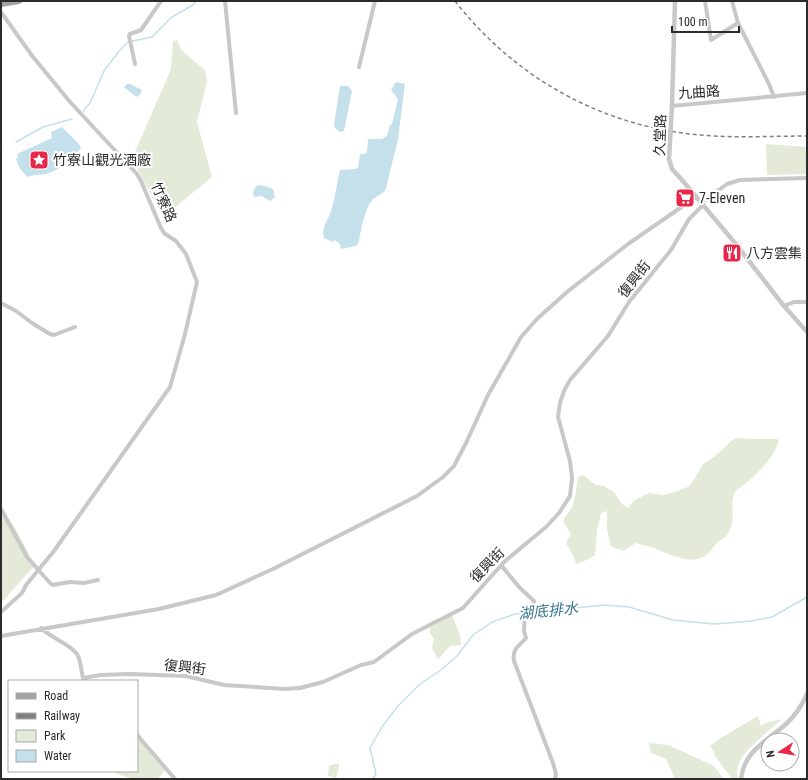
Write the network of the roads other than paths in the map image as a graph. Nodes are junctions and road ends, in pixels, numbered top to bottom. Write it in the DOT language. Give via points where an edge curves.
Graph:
graph roads {
  1 [pos="19,1"];
  2 [pos="160,1"];
  3 [pos="225,1"];
  4 [pos="375,1"];
  5 [pos="675,1"];
  6 [pos="705,1"];
  7 [pos="732,1"];
  8 [pos="1,4"];
  9 [pos="1,12"];
  10 [pos="738,23"];
  11 [pos="135,64"];
  12 [pos="359,67"];
  13 [pos="807,93"];
  14 [pos="774,97"];
  15 [pos="672,106"];
  16 [pos="236,113"];
  17 [pos="807,178"];
  18 [pos="696,197"];
  19 [pos="702,204"];
  20 [pos="1,302"];
  21 [pos="807,302"];
  22 [pos="784,306"];
  23 [pos="75,327"];
  24 [pos="807,332"];
  25 [pos="1,509"];
  26 [pos="501,565"];
  27 [pos="38,570"];
  28 [pos="98,580"];
  29 [pos="1,612"];
  30 [pos="41,628"];
  31 [pos="1,636"];
  32 [pos="85,679"];
  33 [pos="807,694"];
  34 [pos="138,736"];
  35 [pos="175,779"];
  36 [pos="555,779"];
  37 [pos="741,779"];
  1 -- 8 [label="main road"];
  2 -- 11 [label="street" via="141,30 129,36"];
  3 -- 16 [label="street"];
  4 -- 12 [label="street"];
  5 -- 15 [label="street, 九曲路"];
  6 -- 10 [label="street" via="711,40"];
  7 -- 10 [label="street"];
  9 -- 27 [label="street, 竹寮路" via="71,104 137,174 161,228 186,254 197,282 170,387"];
  10 -- 14 [label="street" via="770,84"];
  13 -- 14 [label="street, 九曲路"];
  14 -- 15 [label="street, 九曲路"];
  15 -- 18 [label="street, 久堂路, bridge" via="669,159 672,169"];
  17 -- 19 [label="street, 復興街" via="740,180 727,184"];
  18 -- 19 [label="street, 久堂路"];
  18 -- 30 [label="street" via="628,244 536,319 521,337 492,388 454,466 444,477 417,496 216,595 159,609"];
  19 -- 22 [label="street, 久堂路"];
  19 -- 26 [label="street, 復興街" via="608,336 570,380 560,402 558,417 570,461 570,496 560,513"];
  20 -- 23 [label="street" via="50,334 54,335"];
  21 -- 22 [label="street" via="794,302"];
  22 -- 24 [label="street, 久堂路"];
  25 -- 27 [label="street" via="27,556"];
  26 -- 32 [label="street, 復興街" via="463,608 412,634 374,662 361,664 323,682 285,689 224,685 186,676 129,674 102,675"];
  26 -- 36 [label="street" via="534,601 533,609 525,610 526,638 513,654 553,763"];
  27 -- 28 [label="street" via="53,585"];
  27 -- 29 [label="street, 竹寮路" via="22,593"];
  30 -- 31 [label="street"];
  30 -- 32 [label="street" via="77,654"];
  33 -- 37 [label="street" via="787,723 750,754 742,770"];
  34 -- 35 [label="street"];
}
